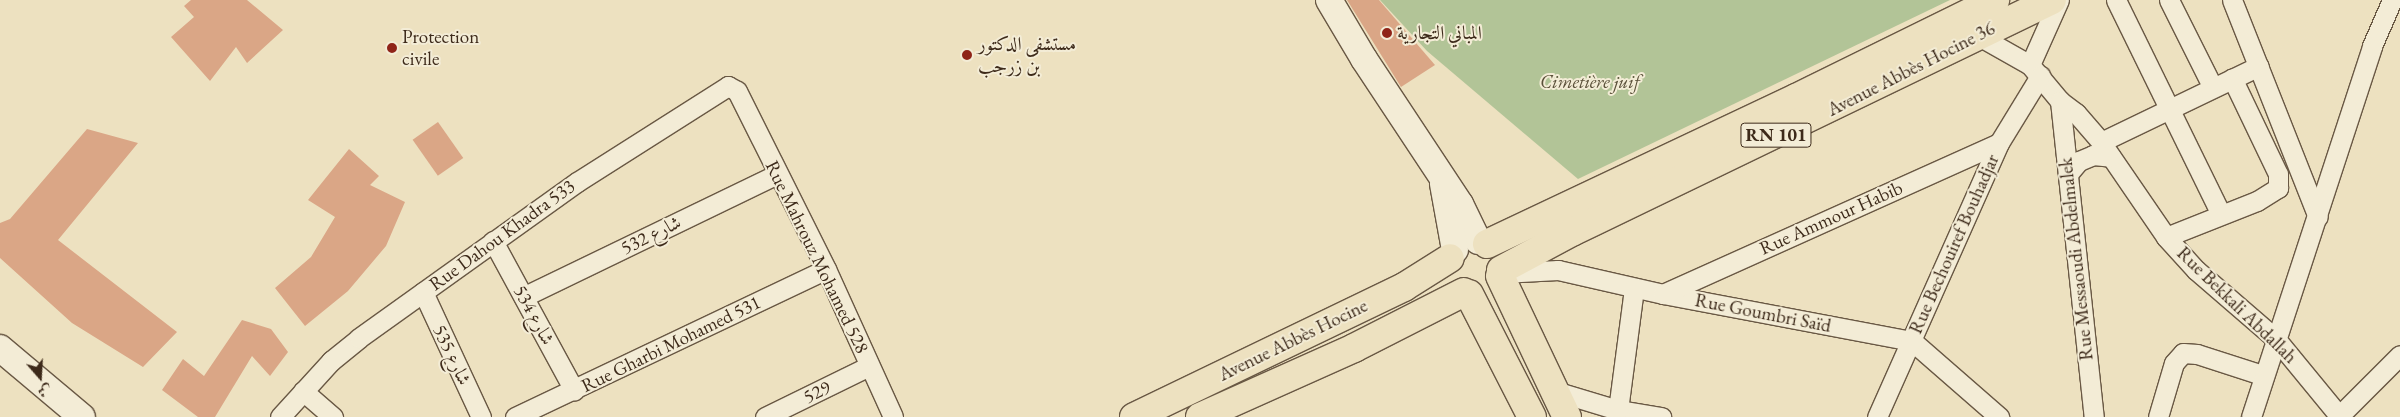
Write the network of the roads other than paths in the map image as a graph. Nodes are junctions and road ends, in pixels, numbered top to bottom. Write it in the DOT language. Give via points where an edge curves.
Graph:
graph roads {
  1 [pos="1329,0"];
  2 [pos="1995,0"];
  3 [pos="2052,0"];
  4 [pos="2059,0"];
  5 [pos="2116,0"];
  6 [pos="2169,0"];
  7 [pos="2232,0"];
  8 [pos="2392,0"];
  9 [pos="1977,36"];
  10 [pos="2259,66"];
  11 [pos="2035,71"];
  12 [pos="2232,78"];
  13 [pos="2213,88"];
  14 [pos="740,97"];
  15 [pos="2060,101"];
  16 [pos="2172,109"];
  17 [pos="1998,143"];
  18 [pos="2106,149"];
  19 [pos="777,174"];
  20 [pos="2068,174"];
  21 [pos="2221,214"];
  22 [pos="2318,217"];
  23 [pos="2166,237"];
  24 [pos="493,241"];
  25 [pos="1467,248"];
  26 [pos="826,269"];
  27 [pos="1501,273"];
  28 [pos="1634,288"];
  29 [pos="423,292"];
  30 [pos="1467,293"];
  31 [pos="1663,294"];
  32 [pos="525,296"];
  33 [pos="2276,339"];
  34 [pos="1912,341"];
  35 [pos="0,348"];
  36 [pos="2400,355"];
  37 [pos="869,366"];
  38 [pos="2262,374"];
  39 [pos="574,390"];
  40 [pos="303,391"];
  41 [pos="1555,391"];
  42 [pos="1619,413"];
  43 [pos="82,417"];
  44 [pos="280,417"];
  45 [pos="333,417"];
  46 [pos="481,417"];
  47 [pos="515,417"];
  48 [pos="765,417"];
  49 [pos="893,417"];
  50 [pos="1134,417"];
  51 [pos="1200,417"];
  52 [pos="1532,417"];
  53 [pos="1567,417"];
  54 [pos="1661,417"];
  55 [pos="1877,417"];
  56 [pos="1999,417"];
  57 [pos="2094,417"];
  58 [pos="2158,417"];
  59 [pos="2251,417"];
  60 [pos="2339,417"];
  1 -- 25 [label="main road" via="1460,204"];
  2 -- 25 [label="main road, Avenue Abbès Hocine 36 / RN 101" via="1796,98"];
  3 -- 9 [label="main road, Avenue Abbès Hocine 36 / RN 101"];
  4 -- 11 [label="street"];
  5 -- 16 [label="street"];
  6 -- 13 [label="street"];
  7 -- 10 [label="street"];
  8 -- 22 [label="street" via="2372,46"];
  9 -- 11 [label="street"];
  9 -- 27 [label="main road, Avenue Abbès Hocine 36 / RN 101" via="1818,116 1572,232"];
  10 -- 12 [label="street"];
  10 -- 22 [label="street"];
  11 -- 15 [label="street, Rue Bekkali Abdallah"];
  11 -- 17 [label="street, Rue Bechouiref Bouhadjar"];
  12 -- 13 [label="street"];
  12 -- 21 [label="street" via="2279,182 2273,193"];
  13 -- 16 [label="street"];
  14 -- 19 [label="street, Rue Mahrouz Mohamed 528"];
  14 -- 24 [label="street, Rue Dahou Khadra 533" via="734,88 720,89"];
  15 -- 18 [label="street, Rue Bekkali Abdallah" via="2076,113"];
  15 -- 20 [label="street, Rue Messaoudi Abdelmalek"];
  16 -- 18 [label="street"];
  16 -- 21 [label="street"];
  17 -- 31 [label="street, Rue Ammour Habib"];
  17 -- 34 [label="street, Rue Bechouiref Bouhadjar"];
  18 -- 20 [label="street" via="2079,161"];
  18 -- 23 [label="street, Rue Bekkali Abdallah"];
  19 -- 26 [label="street, Rue Mahrouz Mohamed 528"];
  19 -- 32 [label="street, 532 شارع"];
  20 -- 57 [label="street, Rue Messaoudi Abdelmalek"];
  21 -- 23 [label="street"];
  22 -- 33 [label="street"];
  23 -- 33 [label="street, Rue Bekkali Abdallah" via="2196,270"];
  24 -- 29 [label="street, Rue Dahou Khadra 533"];
  24 -- 32 [label="street, 534 شارع"];
  25 -- 27 [label="main road" via="1498,255"];
  25 -- 30 [label="main road" via="1448,266 1452,281"];
  25 -- 50 [label="main road, Avenue Abbès Hocine" via="1404,287"];
  26 -- 37 [label="street, Rue Mahrouz Mohamed 528"];
  26 -- 39 [label="street, Rue Gharbi Mohamed 531"];
  27 -- 28 [label="street, Rue Goumbri Saïd" via="1558,270"];
  27 -- 30 [label="main road" via="1488,291"];
  27 -- 41 [label="main road"];
  28 -- 31 [label="street, Rue Goumbri Saïd"];
  28 -- 42 [label="street"];
  29 -- 40 [label="street, Rue Dahou Khadra 533" via="331,361"];
  29 -- 46 [label="street, 535 شارع"];
  30 -- 51 [label="main road, Avenue Abbès Hocine"];
  30 -- 52 [label="main road"];
  31 -- 34 [label="street, Rue Goumbri Saïd"];
  32 -- 39 [label="street, 534 شارع"];
  33 -- 38 [label="street"];
  33 -- 60 [label="street, Rue Bekkali Abdallah"];
  34 -- 55 [label="street, Rue Bechouiref Bouhadjar"];
  34 -- 56 [label="street"];
  35 -- 43 [label="main road"];
  36 -- 60 [label="street"];
  37 -- 48 [label="street, 529"];
  37 -- 49 [label="street, Rue Mahrouz Mohamed 528"];
  38 -- 58 [label="street" via="2196,354 2183,354 2174,363"];
  38 -- 59 [label="street"];
  39 -- 47 [label="street, Rue Gharbi Mohamed 531"];
  40 -- 44 [label="street, Rue Dahou Khadra 533"];
  40 -- 45 [label="street"];
  41 -- 42 [label="street"];
  41 -- 53 [label="main road"];
  42 -- 54 [label="street"];
}
